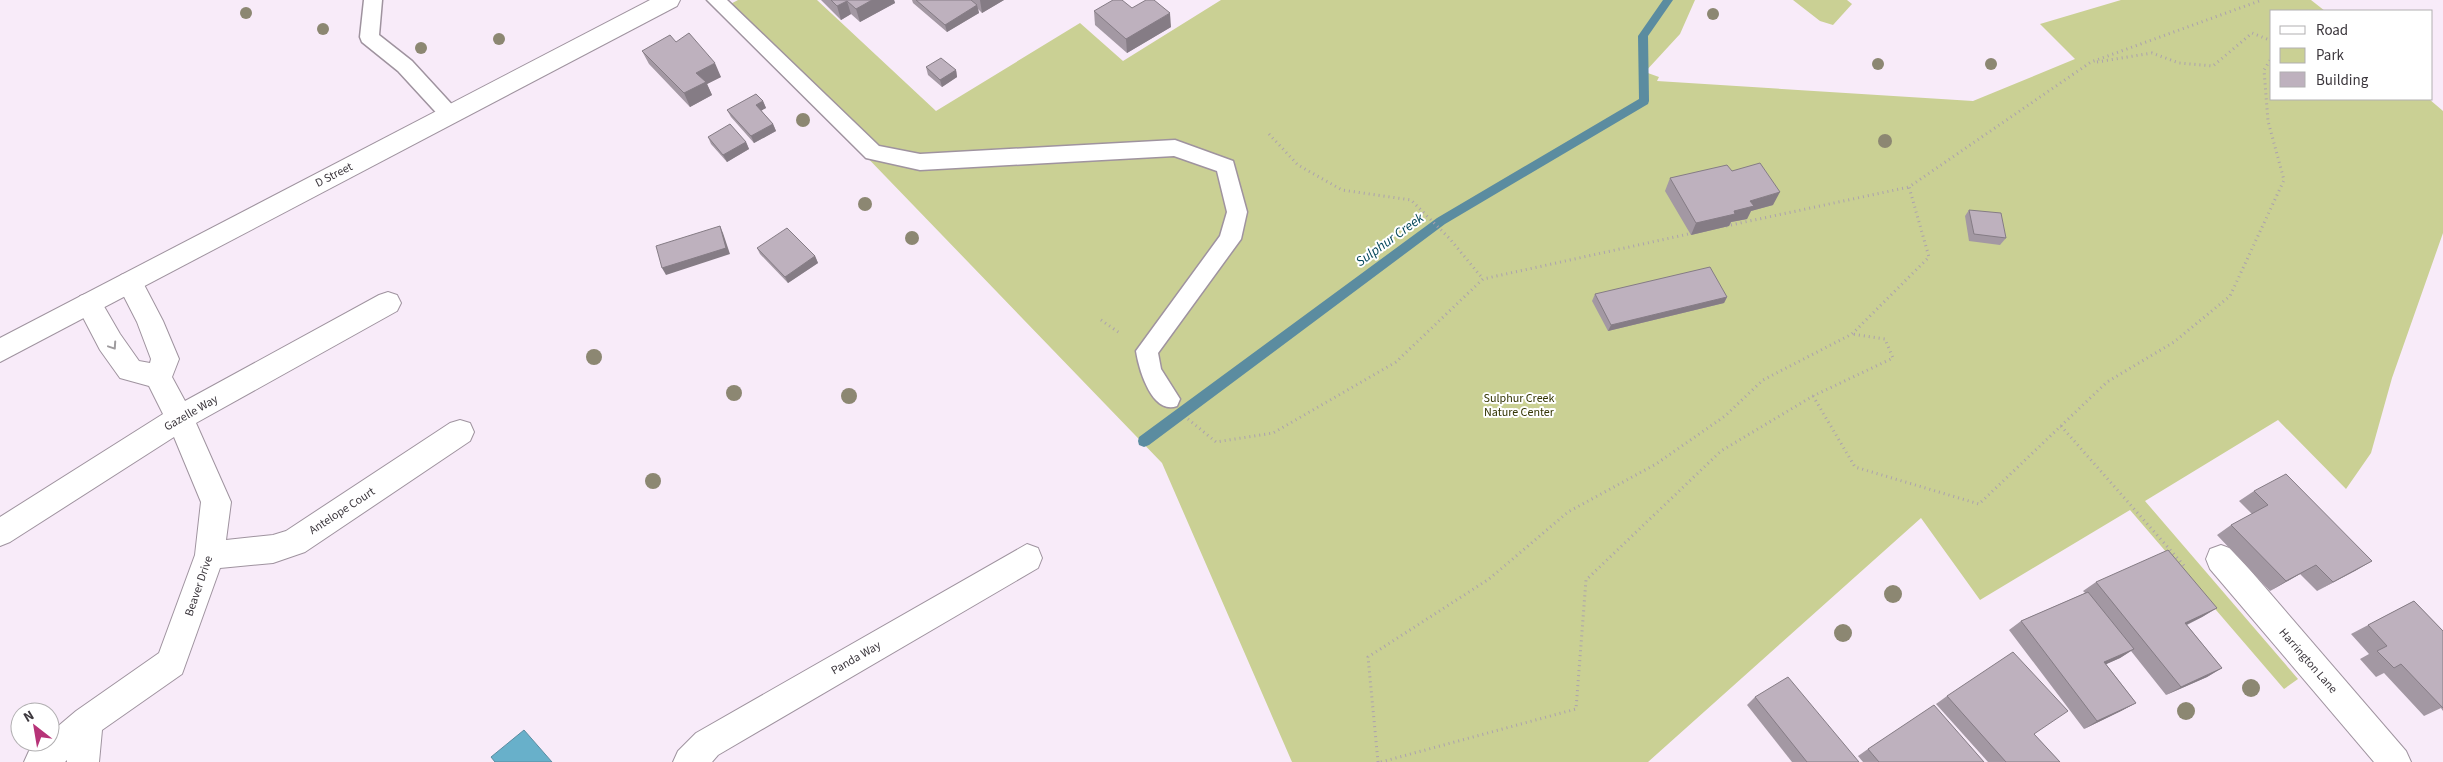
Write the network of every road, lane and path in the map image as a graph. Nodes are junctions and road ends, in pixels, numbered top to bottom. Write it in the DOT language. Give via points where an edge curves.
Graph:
graph roads {
  1 [pos="373,0"];
  2 [pos="669,0"];
  3 [pos="716,0"];
  4 [pos="2262,0"];
  5 [pos="2270,40"];
  6 [pos="2270,60"];
  7 [pos="2091,62"];
  8 [pos="450,115"];
  9 [pos="1269,134"];
  10 [pos="1909,187"];
  11 [pos="1725,227"];
  12 [pos="1696,233"];
  13 [pos="1483,279"];
  14 [pos="130,283"];
  15 [pos="388,303"];
  16 [pos="89,304"];
  17 [pos="1852,334"];
  18 [pos="0,351"];
  19 [pos="158,377"];
  20 [pos="1813,396"];
  21 [pos="1169,399"];
  22 [pos="180,418"];
  23 [pos="1192,423"];
  24 [pos="460,432"];
  25 [pos="0,533"];
  26 [pos="210,555"];
  27 [pos="1027,558"];
  28 [pos="2221,559"];
  29 [pos="87,722"];
  30 [pos="40,762"];
  31 [pos="83,762"];
  32 [pos="689,762"];
  33 [pos="1380,762"];
  34 [pos="2395,762"];
  1 -- 8 [label="lane" via="369,37 405,66"];
  2 -- 8 [label="street, D Street"];
  3 -- 21 [label="lane" via="873,153 920,162 1176,148 1226,166 1237,212 1230,238 1147,351 1150,371"];
  4 -- 7 [label="path"];
  5 -- 7 [label="path" via="2252,33 2213,66 2179,63 2152,53"];
  6 -- 20 [label="path" via="2264,70 2268,121 2284,180 2230,296 2174,342 2107,382 1979,504 1855,467"];
  7 -- 10 [label="path"];
  8 -- 14 [label="street, D Street"];
  9 -- 13 [label="path" via="1298,165 1342,190 1411,200 1450,239"];
  10 -- 11 [label="path"];
  10 -- 17 [label="path" via="1929,257"];
  12 -- 13 [label="path"];
  13 -- 23 [label="path" via="1396,362 1272,433 1216,442"];
  14 -- 16 [label="street, D Street"];
  14 -- 19 [label="street" via="165,358"];
  15 -- 22 [label="street, Gazelle Way"];
  16 -- 18 [label="street, D Street"];
  16 -- 19 [label="street, one-way" via="130,370"];
  17 -- 20 [label="path" via="1885,339 1893,358"];
  17 -- 33 [label="path" via="1762,380 1718,422 1656,464 1568,512 1489,579 1368,657"];
  19 -- 22 [label="street, Beaver Drive"];
  20 -- 33 [label="path" via="1721,451 1586,580 1576,709"];
  22 -- 25 [label="street, Gazelle Way"];
  22 -- 26 [label="street, Beaver Drive" via="216,502"];
  24 -- 26 [label="street, Antelope Court" via="295,542 274,549"];
  26 -- 29 [label="street, Beaver Drive" via="171,663"];
  27 -- 32 [label="street, Panda Way" via="707,744"];
  28 -- 34 [label="street, Harrington Lane"];
  29 -- 30 [label="street, Beaver Drive"];
  29 -- 31 [label="street"];
}
